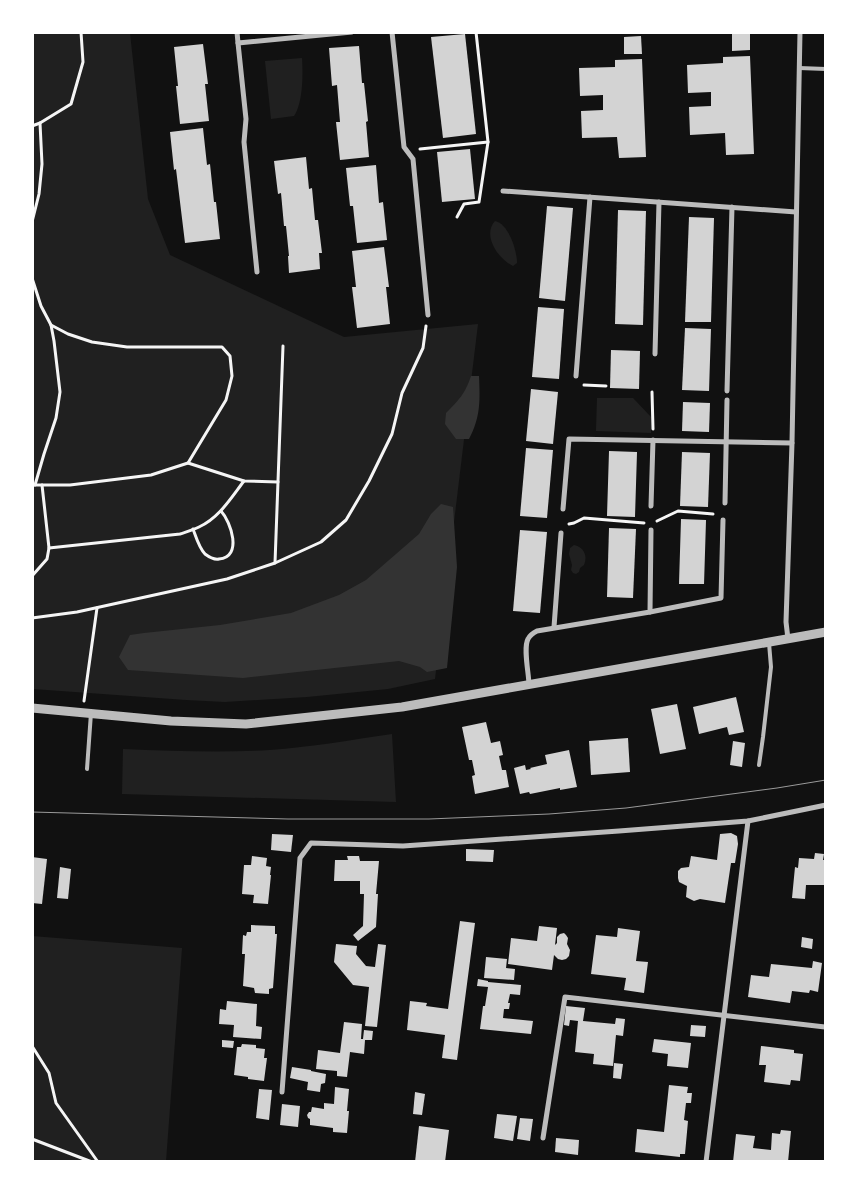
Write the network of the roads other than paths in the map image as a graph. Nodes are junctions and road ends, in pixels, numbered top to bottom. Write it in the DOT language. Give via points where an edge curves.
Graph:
graph roads {
  1 [pos="237,32"];
  2 [pos="352,32"];
  3 [pos="392,32"];
  4 [pos="800,32"];
  5 [pos="238,43"];
  6 [pos="799,68"];
  7 [pos="826,69"];
  8 [pos="503,191"];
  9 [pos="590,197"];
  10 [pos="659,202"];
  11 [pos="732,208"];
  12 [pos="796,212"];
  13 [pos="257,272"];
  14 [pos="428,316"];
  15 [pos="655,354"];
  16 [pos="576,376"];
  17 [pos="727,391"];
  18 [pos="728,400"];
  19 [pos="653,440"];
  20 [pos="727,442"];
  21 [pos="792,443"];
  22 [pos="725,504"];
  23 [pos="651,506"];
  24 [pos="563,509"];
  25 [pos="723,520"];
  26 [pos="651,530"];
  27 [pos="561,533"];
  28 [pos="650,612"];
  29 [pos="554,627"];
  30 [pos="826,632"];
  31 [pos="788,639"];
  32 [pos="769,643"];
  33 [pos="529,685"];
  34 [pos="32,708"];
  35 [pos="86,713"];
  36 [pos="759,765"];
  37 [pos="87,769"];
  38 [pos="826,805"];
  39 [pos="748,821"];
  40 [pos="724,1016"];
  41 [pos="825,1027"];
  42 [pos="282,1092"];
  43 [pos="543,1138"];
  44 [pos="706,1162"];
  1 -- 5 [label="street"];
  2 -- 5 [label="street"];
  3 -- 14 [label="street" via="404,147 413,159"];
  4 -- 6 [label="street"];
  5 -- 13 [label="street"];
  6 -- 7 [label="lane"];
  6 -- 12 [label="street"];
  8 -- 9 [label="street"];
  9 -- 10 [label="street"];
  9 -- 16 [label="street"];
  10 -- 11 [label="street"];
  10 -- 15 [label="street"];
  11 -- 12 [label="street"];
  11 -- 17 [label="street"];
  12 -- 21 [label="street"];
  18 -- 20 [label="street"];
  19 -- 20 [label="street"];
  19 -- 23 [label="street"];
  19 -- 24 [label="street" via="569,439"];
  20 -- 21 [label="street"];
  20 -- 22 [label="street"];
  21 -- 31 [label="street"];
  25 -- 28 [label="street" via="721,598"];
  26 -- 28 [label="street"];
  27 -- 29 [label="street"];
  28 -- 29 [label="street"];
  29 -- 33 [label="street" via="536,631 527,640"];
  30 -- 31 [label="street"];
  31 -- 32 [label="street"];
  32 -- 33 [label="street"];
  32 -- 36 [label="lane" via="771,667"];
  33 -- 35 [label="street" via="402,707 246,724"];
  34 -- 35 [label="street"];
  35 -- 37 [label="lane"];
  38 -- 39 [label="street"];
  39 -- 40 [label="street"];
  39 -- 42 [label="street" via="403,846 311,843 300,858"];
  40 -- 41 [label="street"];
  40 -- 43 [label="street" via="565,997"];
  40 -- 44 [label="street"];
}
